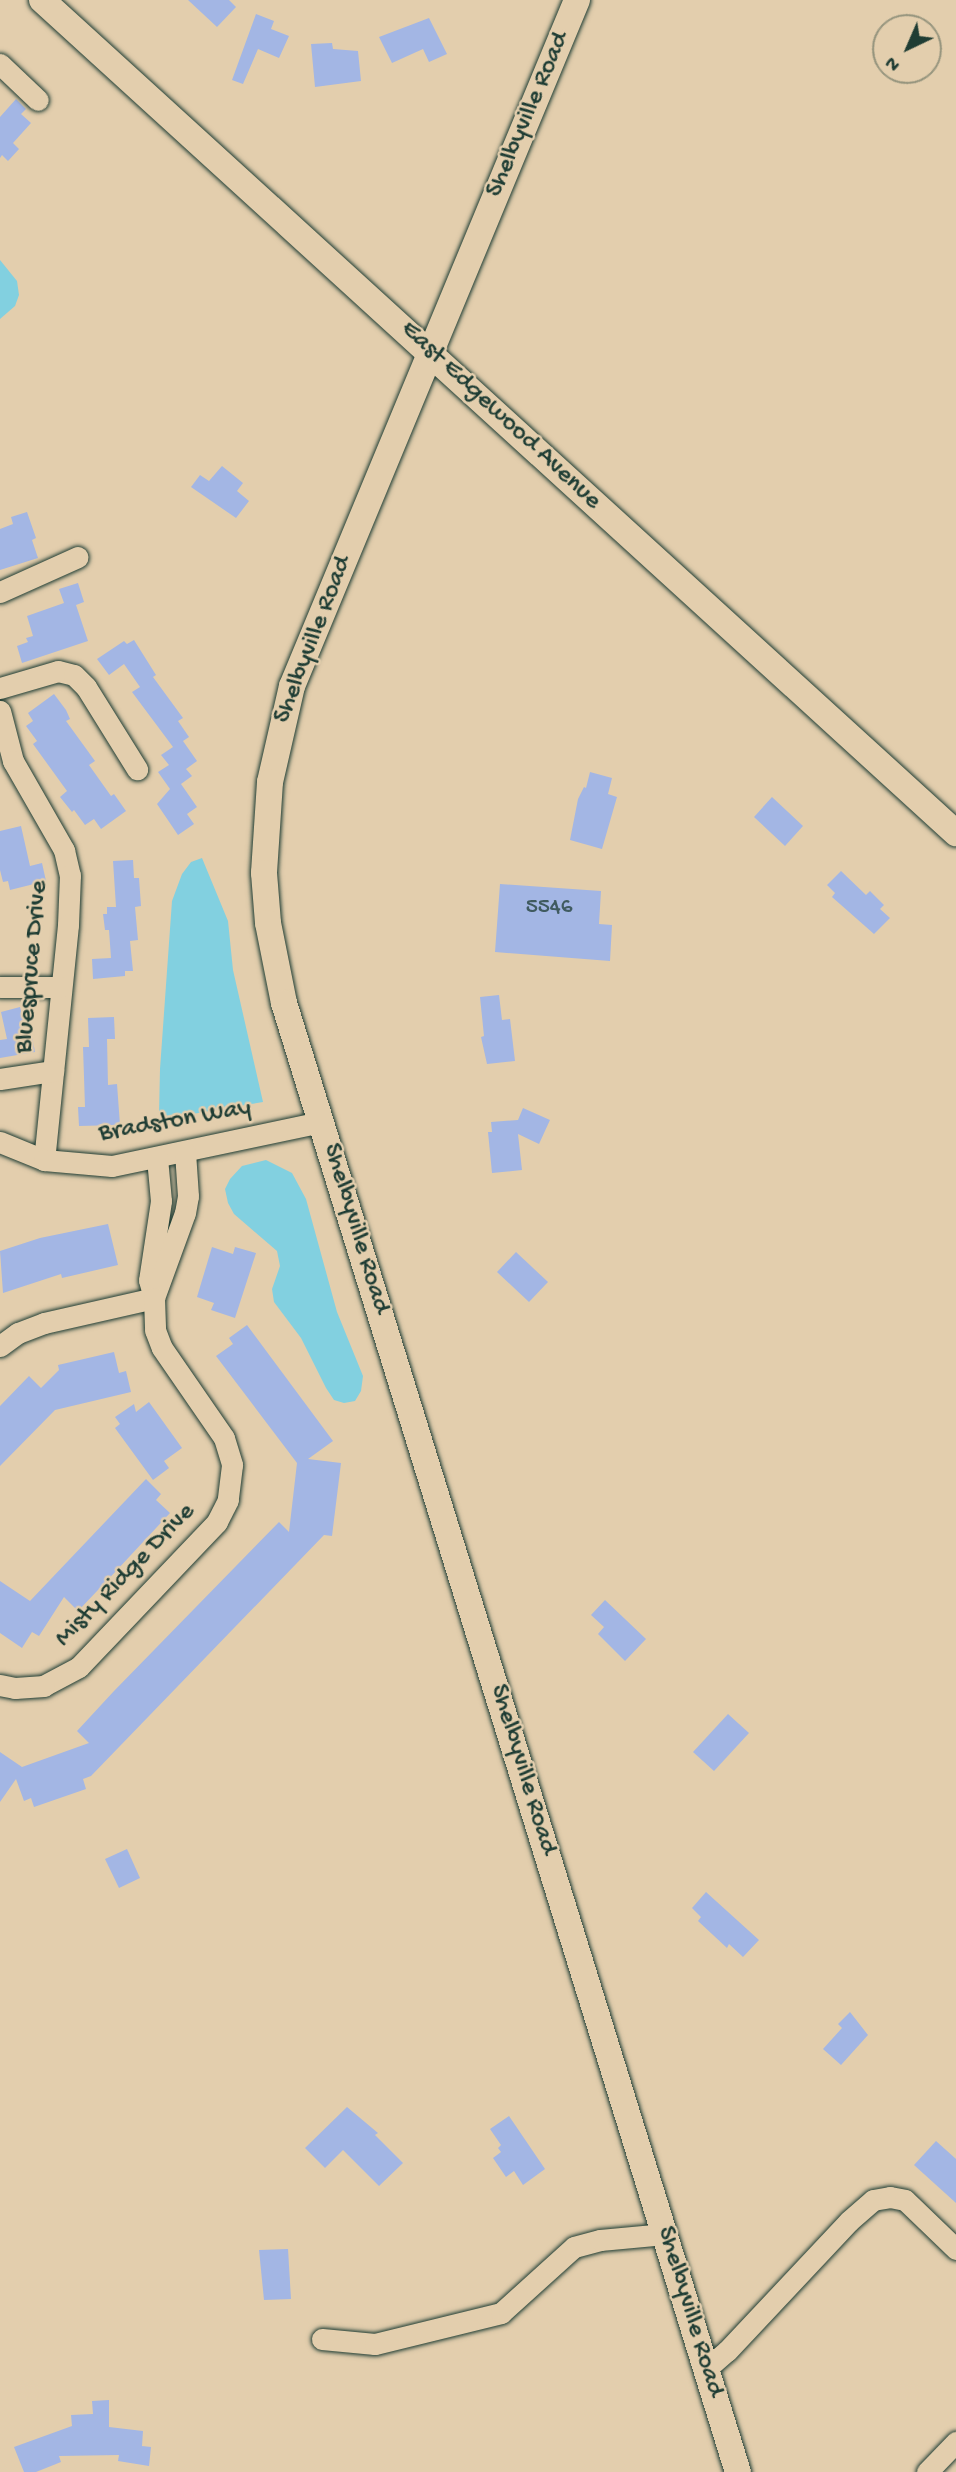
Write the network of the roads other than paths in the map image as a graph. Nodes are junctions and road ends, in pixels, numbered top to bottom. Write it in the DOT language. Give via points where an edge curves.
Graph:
graph roads {
  1 [pos="43,0"];
  2 [pos="577,0"];
  3 [pos="0,64"];
  4 [pos="38,100"];
  5 [pos="431,352"];
  6 [pos="78,557"];
  7 [pos="0,592"];
  8 [pos="0,688"];
  9 [pos="0,711"];
  10 [pos="7,764"];
  11 [pos="137,769"];
  12 [pos="956,833"];
  13 [pos="60,987"];
  14 [pos="0,988"];
  15 [pos="52,1071"];
  16 [pos="0,1079"];
  17 [pos="321,1122"];
  18 [pos="0,1142"];
  19 [pos="185,1152"];
  20 [pos="157,1158"];
  21 [pos="44,1160"];
  22 [pos="154,1298"];
  23 [pos="0,1346"];
  24 [pos="0,1685"];
  25 [pos="665,2234"];
  26 [pos="956,2249"];
  27 [pos="322,2339"];
  28 [pos="706,2369"];
  29 [pos="956,2442"];
  30 [pos="737,2472"];
  31 [pos="927,2472"];
  1 -- 5 [label="main road, East Edgewood Avenue"];
  2 -- 5 [label="main road, Shelbyville Road"];
  3 -- 4 [label="street"];
  5 -- 12 [label="main road, East Edgewood Avenue"];
  5 -- 17 [label="main road, Shelbyville Road" via="292,686 270,782 264,873 268,923 280,988"];
  6 -- 7 [label="street"];
  8 -- 11 [label="street" via="58,671 74,675"];
  9 -- 10 [label="street, Bluespruce Drive"];
  10 -- 13 [label="street, Bluespruce Drive" via="64,850 70,875"];
  13 -- 14 [label="street"];
  13 -- 15 [label="street, Bluespruce Drive"];
  15 -- 16 [label="street"];
  15 -- 21 [label="street, Bluespruce Drive"];
  17 -- 19 [label="street, Bradston Way"];
  17 -- 25 [label="main road, Shelbyville Road"];
  18 -- 21 [label="street, Bradston Way"];
  19 -- 20 [label="street, Bradston Way"];
  19 -- 22 [label="street, Misty Ridge Drive" via="185,1213"];
  20 -- 21 [label="street, Bradston Way" via="95,1166"];
  20 -- 22 [label="street, Misty Ridge Drive" via="161,1201 149,1280"];
  22 -- 23 [label="street" via="44,1323"];
  22 -- 24 [label="street, Misty Ridge Drive" via="155,1331 162,1348 227,1444 232,1465 226,1506 209,1532 72,1672 44,1686"];
  25 -- 27 [label="street" via="574,2247 501,2313 375,2344"];
  25 -- 28 [label="main road, Shelbyville Road"];
  26 -- 28 [label="street" via="905,2200 873,2200"];
  28 -- 30 [label="main road, Shelbyville Road"];
  29 -- 31 [label="street"];
}
